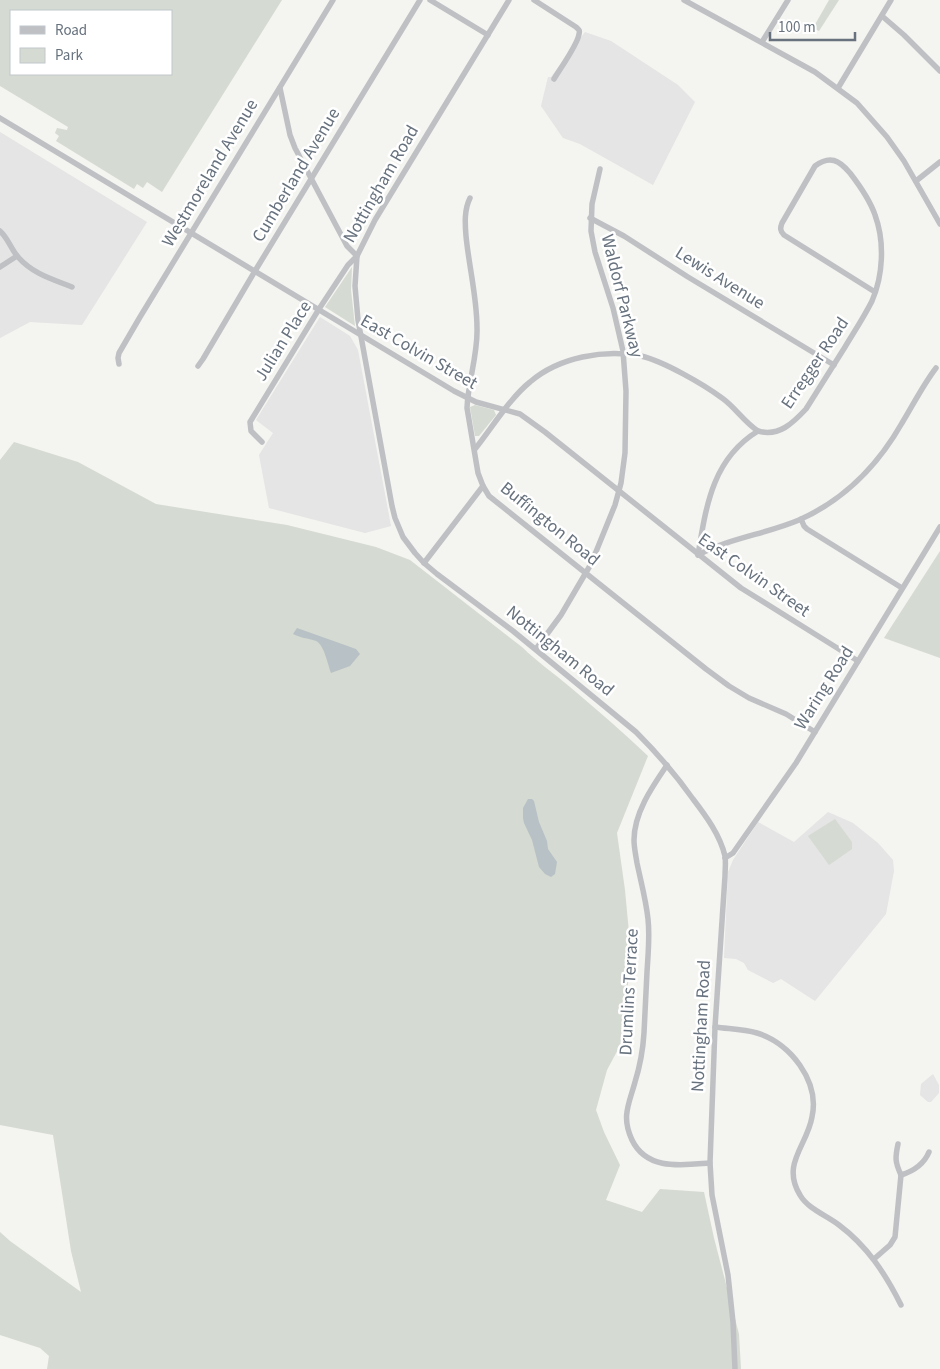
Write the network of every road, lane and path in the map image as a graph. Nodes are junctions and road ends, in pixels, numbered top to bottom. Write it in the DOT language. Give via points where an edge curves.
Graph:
graph roads {
  1 [pos="333,0"];
  2 [pos="420,0"];
  3 [pos="430,0"];
  4 [pos="509,0"];
  5 [pos="534,0"];
  6 [pos="684,0"];
  7 [pos="788,0"];
  8 [pos="891,0"];
  9 [pos="882,16"];
  10 [pos="488,34"];
  11 [pos="762,42"];
  12 [pos="940,71"];
  13 [pos="554,79"];
  14 [pos="280,88"];
  15 [pos="838,88"];
  16 [pos="0,118"];
  17 [pos="940,162"];
  18 [pos="600,169"];
  19 [pos="312,179"];
  20 [pos="916,181"];
  21 [pos="470,198"];
  22 [pos="590,218"];
  23 [pos="940,224"];
  24 [pos="0,231"];
  25 [pos="191,233"];
  26 [pos="17,256"];
  27 [pos="357,256"];
  28 [pos="0,267"];
  29 [pos="255,271"];
  30 [pos="72,287"];
  31 [pos="875,292"];
  32 [pos="319,309"];
  33 [pos="362,336"];
  34 [pos="623,354"];
  35 [pos="119,364"];
  36 [pos="834,365"];
  37 [pos="198,366"];
  38 [pos="936,368"];
  39 [pos="467,398"];
  40 [pos="506,409"];
  41 [pos="758,431"];
  42 [pos="262,442"];
  43 [pos="474,449"];
  44 [pos="482,486"];
  45 [pos="619,491"];
  46 [pos="801,519"];
  47 [pos="940,527"];
  48 [pos="698,555"];
  49 [pos="424,563"];
  50 [pos="586,573"];
  51 [pos="902,588"];
  52 [pos="536,649"];
  53 [pos="858,661"];
  54 [pos="814,732"];
  55 [pos="667,765"];
  56 [pos="725,858"];
  57 [pos="715,1027"];
  58 [pos="898,1144"];
  59 [pos="930,1152"];
  60 [pos="710,1163"];
  61 [pos="901,1175"];
  62 [pos="874,1259"];
  63 [pos="901,1305"];
  64 [pos="735,1369"];
  1 -- 14 [label="street, Westmoreland Avenue"];
  2 -- 19 [label="street, Cumberland Avenue"];
  3 -- 10 [label="street"];
  4 -- 10 [label="street, Nottingham Road"];
  5 -- 13 [label="street" via="580,30"];
  6 -- 11 [label="street"];
  7 -- 11 [label="street"];
  8 -- 9 [label="street"];
  9 -- 12 [label="street"];
  9 -- 15 [label="street"];
  10 -- 27 [label="street, Nottingham Road" via="375,220"];
  11 -- 15 [label="street"];
  14 -- 19 [label="street" via="290,135"];
  14 -- 25 [label="street, Westmoreland Avenue"];
  15 -- 20 [label="street" via="869,115"];
  16 -- 25 [label="street, East Colvin Street"];
  17 -- 20 [label="street"];
  18 -- 22 [label="street, Waldorf Parkway"];
  19 -- 27 [label="street" via="347,246"];
  19 -- 29 [label="street, Cumberland Avenue"];
  20 -- 23 [label="street"];
  21 -- 39 [label="street, Buffington Road" via="465,232 477,328"];
  22 -- 34 [label="street, Waldorf Parkway" via="595,252 613,308"];
  22 -- 36 [label="street, Lewis Avenue"];
  24 -- 26 [label="street"];
  25 -- 29 [label="street, East Colvin Street"];
  25 -- 35 [label="street, Westmoreland Avenue" via="119,353"];
  26 -- 28 [label="street"];
  26 -- 30 [label="street" via="36,272"];
  27 -- 32 [label="street, Julian Place"];
  27 -- 33 [label="street, Nottingham Road" via="356,302"];
  29 -- 32 [label="street, East Colvin Street"];
  29 -- 37 [label="street, Cumberland Avenue"];
  31 -- 31 [label="street, Erregger Road" via="882,255 876,215 859,184 846,169 840,163 822,161 815,166 782,223 781,232"];
  31 -- 36 [label="street, Erregger Road"];
  32 -- 33 [label="street, East Colvin Street"];
  32 -- 42 [label="street, Julian Place" via="250,422 250,431"];
  33 -- 39 [label="street, East Colvin Street"];
  33 -- 49 [label="street, Nottingham Road" via="395,518 403,537"];
  34 -- 40 [label="street" via="566,361 530,382"];
  34 -- 41 [label="street" via="642,356 680,372 732,405"];
  34 -- 45 [label="street, Waldorf Parkway" via="626,427"];
  36 -- 41 [label="street, Erregger Road" via="795,421 770,433"];
  38 -- 46 [label="street" via="901,426 866,473 841,496"];
  39 -- 40 [label="street, East Colvin Street"];
  39 -- 43 [label="street, Buffington Road"];
  40 -- 43 [label="street"];
  40 -- 45 [label="street, East Colvin Street" via="520,414 545,432"];
  41 -- 48 [label="street" via="741,443 718,476 706,507"];
  43 -- 44 [label="street, Buffington Road"];
  44 -- 49 [label="street"];
  44 -- 50 [label="street, Buffington Road" via="489,496"];
  45 -- 48 [label="street, East Colvin Street"];
  45 -- 50 [label="street, Waldorf Parkway"];
  46 -- 48 [label="street" via="719,545"];
  46 -- 51 [label="street" via="807,529"];
  47 -- 51 [label="street, Waring Road"];
  48 -- 53 [label="street, East Colvin Street" via="741,588"];
  49 -- 52 [label="street, Nottingham Road"];
  50 -- 52 [label="street, Waldorf Parkway"];
  50 -- 54 [label="street, Buffington Road" via="729,686 786,714"];
  51 -- 53 [label="street, Waring Road"];
  52 -- 55 [label="street, Nottingham Road" via="636,732"];
  53 -- 54 [label="street, Waring Road"];
  54 -- 56 [label="street, Waring Road" via="733,853"];
  55 -- 56 [label="street, Nottingham Road" via="705,816"];
  55 -- 60 [label="street, Drumlins Terrace" via="638,816 635,830 634,846 648,920 648,954 643,1042 626,1116 632,1141 658,1163"];
  56 -- 57 [label="street, Nottingham Road"];
  57 -- 60 [label="street, Nottingham Road"];
  57 -- 62 [label="street" via="770,1038 793,1055 808,1080 813,1115 795,1159 794,1182 804,1200 851,1234"];
  58 -- 61 [label="street" via="895,1158"];
  59 -- 61 [label="street" via="920,1166"];
  60 -- 64 [label="street, Nottingham Road" via="712,1195 728,1275"];
  61 -- 62 [label="street" via="894,1237"];
  62 -- 63 [label="street"];
}
